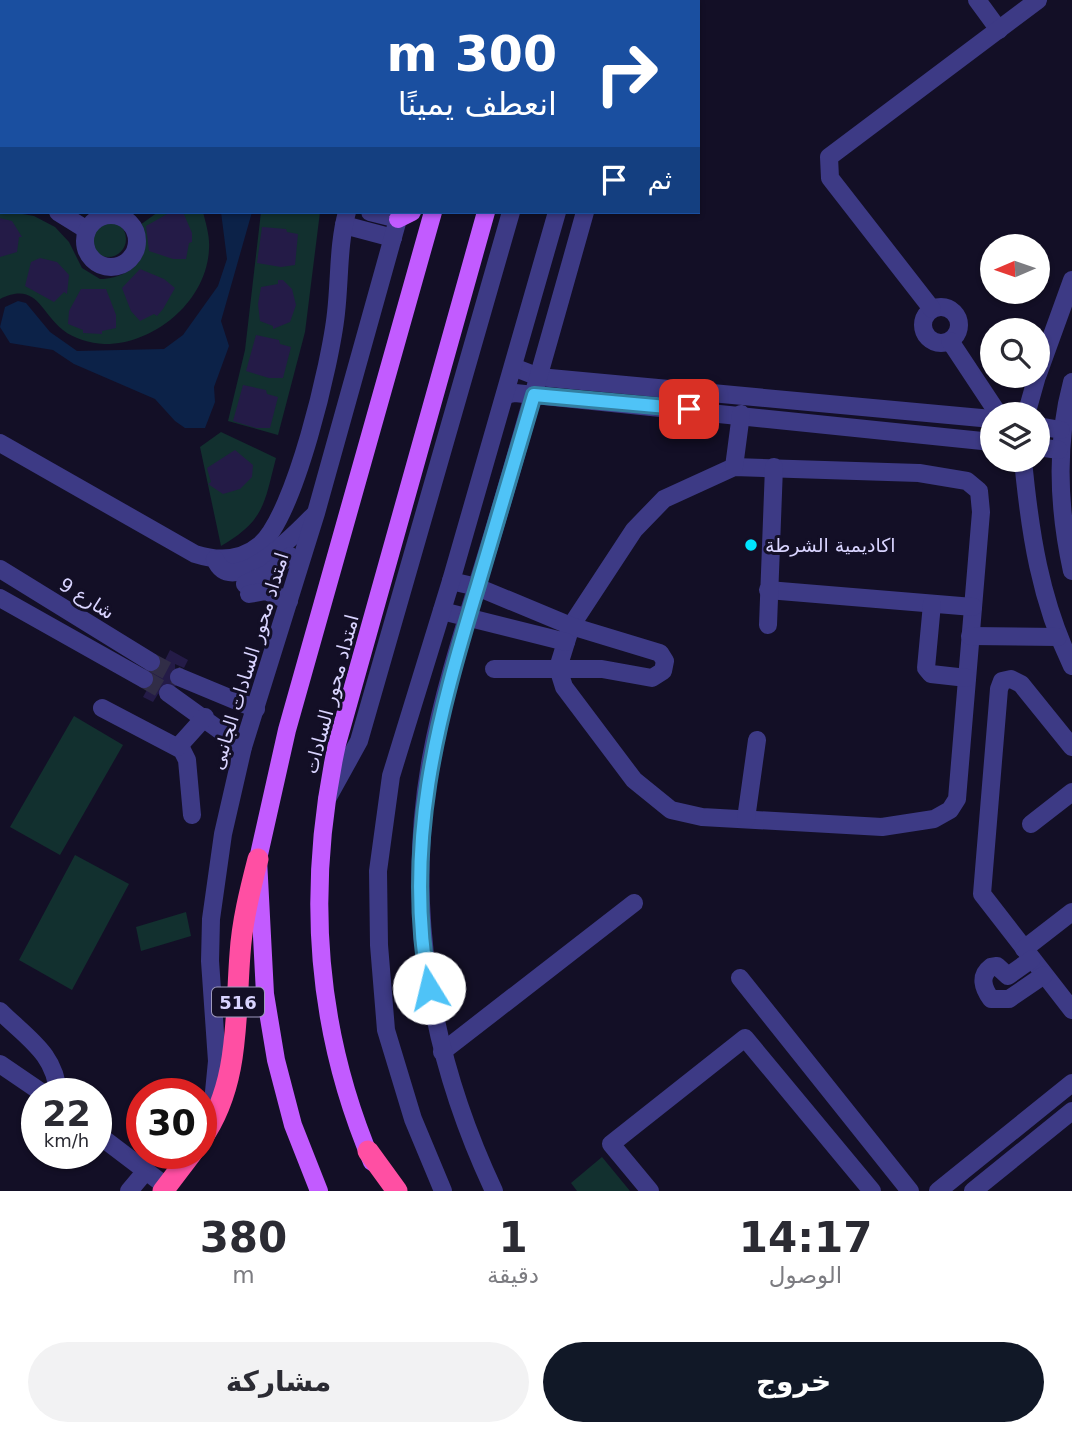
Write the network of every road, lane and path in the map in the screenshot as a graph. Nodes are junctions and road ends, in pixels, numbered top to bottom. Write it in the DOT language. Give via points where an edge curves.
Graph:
graph roads {
  1 [pos="976,0"];
  2 [pos="1038,0"];
  3 [pos="999,30"];
  4 [pos="61,214"];
  5 [pos="403,214"];
  6 [pos="432,214"];
  7 [pos="485,214"];
  8 [pos="510,214"];
  9 [pos="556,214"];
  10 [pos="584,214"];
  11 [pos="346,218"];
  12 [pos="87,230"];
  13 [pos="393,238"];
  14 [pos="1072,280"];
  15 [pos="1050,340"];
  16 [pos="513,367"];
  17 [pos="538,377"];
  18 [pos="1072,382"];
  19 [pos="505,395"];
  20 [pos="534,395"];
  21 [pos="990,402"];
  22 [pos="741,414"];
  23 [pos="980,418"];
  24 [pos="980,441"];
  25 [pos="0,443"];
  26 [pos="1064,445"];
  27 [pos="734,467"];
  28 [pos="774,467"];
  29 [pos="1024,472"];
  30 [pos="316,513"];
  31 [pos="307,543"];
  32 [pos="215,559"];
  33 [pos="0,569"];
  34 [pos="1072,571"];
  35 [pos="451,581"];
  36 [pos="477,587"];
  37 [pos="768,590"];
  38 [pos="0,598"];
  39 [pos="289,601"];
  40 [pos="932,604"];
  41 [pos="973,607"];
  42 [pos="442,611"];
  43 [pos="467,618"];
  44 [pos="768,625"];
  45 [pos="568,634"];
  46 [pos="971,636"];
  47 [pos="1058,638"];
  48 [pos="151,662"];
  49 [pos="1072,666"];
  50 [pos="558,668"];
  51 [pos="494,669"];
  52 [pos="179,677"];
  53 [pos="967,678"];
  54 [pos="144,679"];
  55 [pos="168,693"];
  56 [pos="102,708"];
  57 [pos="256,709"];
  58 [pos="205,717"];
  59 [pos="757,740"];
  60 [pos="178,747"];
  61 [pos="243,747"];
  62 [pos="1072,747"];
  63 [pos="1072,792"];
  64 [pos="325,801"];
  65 [pos="192,815"];
  66 [pos="746,819"];
  67 [pos="1031,824"];
  68 [pos="258,859"];
  69 [pos="634,903"];
  70 [pos="1072,912"];
  71 [pos="1028,954"];
  72 [pos="1044,975"];
  73 [pos="740,978"];
  74 [pos="1071,1005"];
  75 [pos="0,1011"];
  76 [pos="442,1052"];
  77 [pos="0,1064"];
  78 [pos="21,1078"];
  79 [pos="58,1078"];
  80 [pos="216,1078"];
  81 [pos="1072,1083"];
  82 [pos="217,1110"];
  83 [pos="1072,1111"];
  84 [pos="112,1146"];
  85 [pos="368,1151"];
  86 [pos="180,1169"];
  87 [pos="145,1172"];
  88 [pos="165,1189"];
  89 [pos="129,1191"];
  90 [pos="319,1191"];
  91 [pos="385,1191"];
  92 [pos="397,1191"];
  93 [pos="443,1191"];
  94 [pos="494,1191"];
  95 [pos="650,1191"];
  96 [pos="872,1191"];
  97 [pos="910,1191"];
  98 [pos="938,1191"];
  99 [pos="973,1191"];
  1 -- 3 [label="street"];
  2 -- 3 [label="street"];
  3 -- 21 [label="street" via="834,152 827,164 830,178 932,309 922,322 927,338 942,344 950,341"];
  4 -- 12 [label="street"];
  5 -- 13 [label="street, امتداد محور السادات الجانبى"];
  6 -- 68 [label="main road, امتداد محور السادات" via="287,730"];
  7 -- 64 [label="main road, امتداد محور السادات"];
  8 -- 64 [label="street" via="359,741"];
  9 -- 16 [label="street"];
  10 -- 17 [label="street"];
  11 -- 13 [label="street"];
  11 -- 32 [label="street" via="331,343 286,503 261,544 240,556"];
  13 -- 30 [label="street, امتداد محور السادات الجانبى"];
  14 -- 15 [label="street"];
  16 -- 17 [label="street"];
  16 -- 19 [label="street"];
  17 -- 20 [label="street"];
  17 -- 23 [label="street"];
  18 -- 26 [label="street"];
  19 -- 20 [label="street"];
  19 -- 35 [label="street"];
  20 -- 22 [label="street"];
  20 -- 36 [label="street"];
  22 -- 24 [label="street"];
  22 -- 27 [label="street"];
  25 -- 32 [label="street" via="195,554"];
  26 -- 34 [label="street"];
  27 -- 28 [label="street"];
  27 -- 45 [label="street" via="664,499 634,530"];
  28 -- 37 [label="street"];
  28 -- 41 [label="street" via="919,474 967,481 979,491 981,512"];
  29 -- 47 [label="street" via="1031,540"];
  30 -- 31 [label="street, امتداد محور السادات الجانبى"];
  30 -- 32 [label="street" via="278,551 254,566 226,570"];
  31 -- 39 [label="street, امتداد محور السادات الجانبى"];
  31 -- 39 [label="street" via="247,589"];
  33 -- 48 [label="street, شارع 9"];
  35 -- 36 [label="street"];
  35 -- 42 [label="street"];
  36 -- 43 [label="street"];
  36 -- 45 [label="street"];
  37 -- 40 [label="street"];
  37 -- 44 [label="street"];
  38 -- 54 [label="street"];
  39 -- 57 [label="street, امتداد محور السادات الجانبى"];
  40 -- 41 [label="street"];
  40 -- 53 [label="street" via="926,668 932,674"];
  41 -- 46 [label="street"];
  42 -- 43 [label="street"];
  42 -- 93 [label="street" via="391,776 378,871 386,1030 413,1119"];
  43 -- 45 [label="street"];
  43 -- 76 [label="street" via="431,755 421,831 425,966"];
  45 -- 50 [label="street"];
  45 -- 50 [label="street" via="660,653 663,671 652,678 603,669"];
  46 -- 47 [label="street"];
  46 -- 53 [label="street"];
  47 -- 49 [label="street"];
  50 -- 51 [label="street"];
  50 -- 66 [label="street" via="564,687 634,779 671,810"];
  52 -- 57 [label="street"];
  53 -- 66 [label="street" via="957,799 950,810 934,819 882,827"];
  55 -- 58 [label="street"];
  56 -- 60 [label="street"];
  57 -- 61 [label="street, امتداد محور السادات الجانبى"];
  58 -- 60 [label="street"];
  58 -- 61 [label="street"];
  59 -- 66 [label="street"];
  60 -- 65 [label="street" via="187,760"];
  61 -- 80 [label="street, امتداد محور السادات الجانبى" via="215,876 210,961"];
  62 -- 71 [label="street" via="1021,684 1002,681 981,885 984,898"];
  63 -- 67 [label="street"];
  64 -- 85 [label="main road, امتداد محور السادات" via="318,872 322,978 338,1061"];
  68 -- 82 [label="highway, 516" via="240,952 232,1064"];
  68 -- 90 [label="main road, امتداد محور السادات" via="265,994 276,1060 293,1125"];
  69 -- 76 [label="street"];
  70 -- 71 [label="street"];
  71 -- 72 [label="street"];
  71 -- 72 [label="street" via="1008,976 998,966 991,967 984,990 991,999 1009,999"];
  72 -- 74 [label="street"];
  73 -- 97 [label="street"];
  75 -- 79 [label="street" via="51,1062"];
  76 -- 94 [label="street" via="458,1106"];
  77 -- 78 [label="street"];
  81 -- 98 [label="street"];
  83 -- 99 [label="street"];
  84 -- 87 [label="street"];
  85 -- 91 [label="main road, امتداد محور السادات"];
  85 -- 92 [label="highway"];
  86 -- 88 [label="highway"];
  87 -- 88 [label="street"];
  87 -- 89 [label="street"];
  95 -- 96 [label="street" via="611,1144 745,1038"];
}
